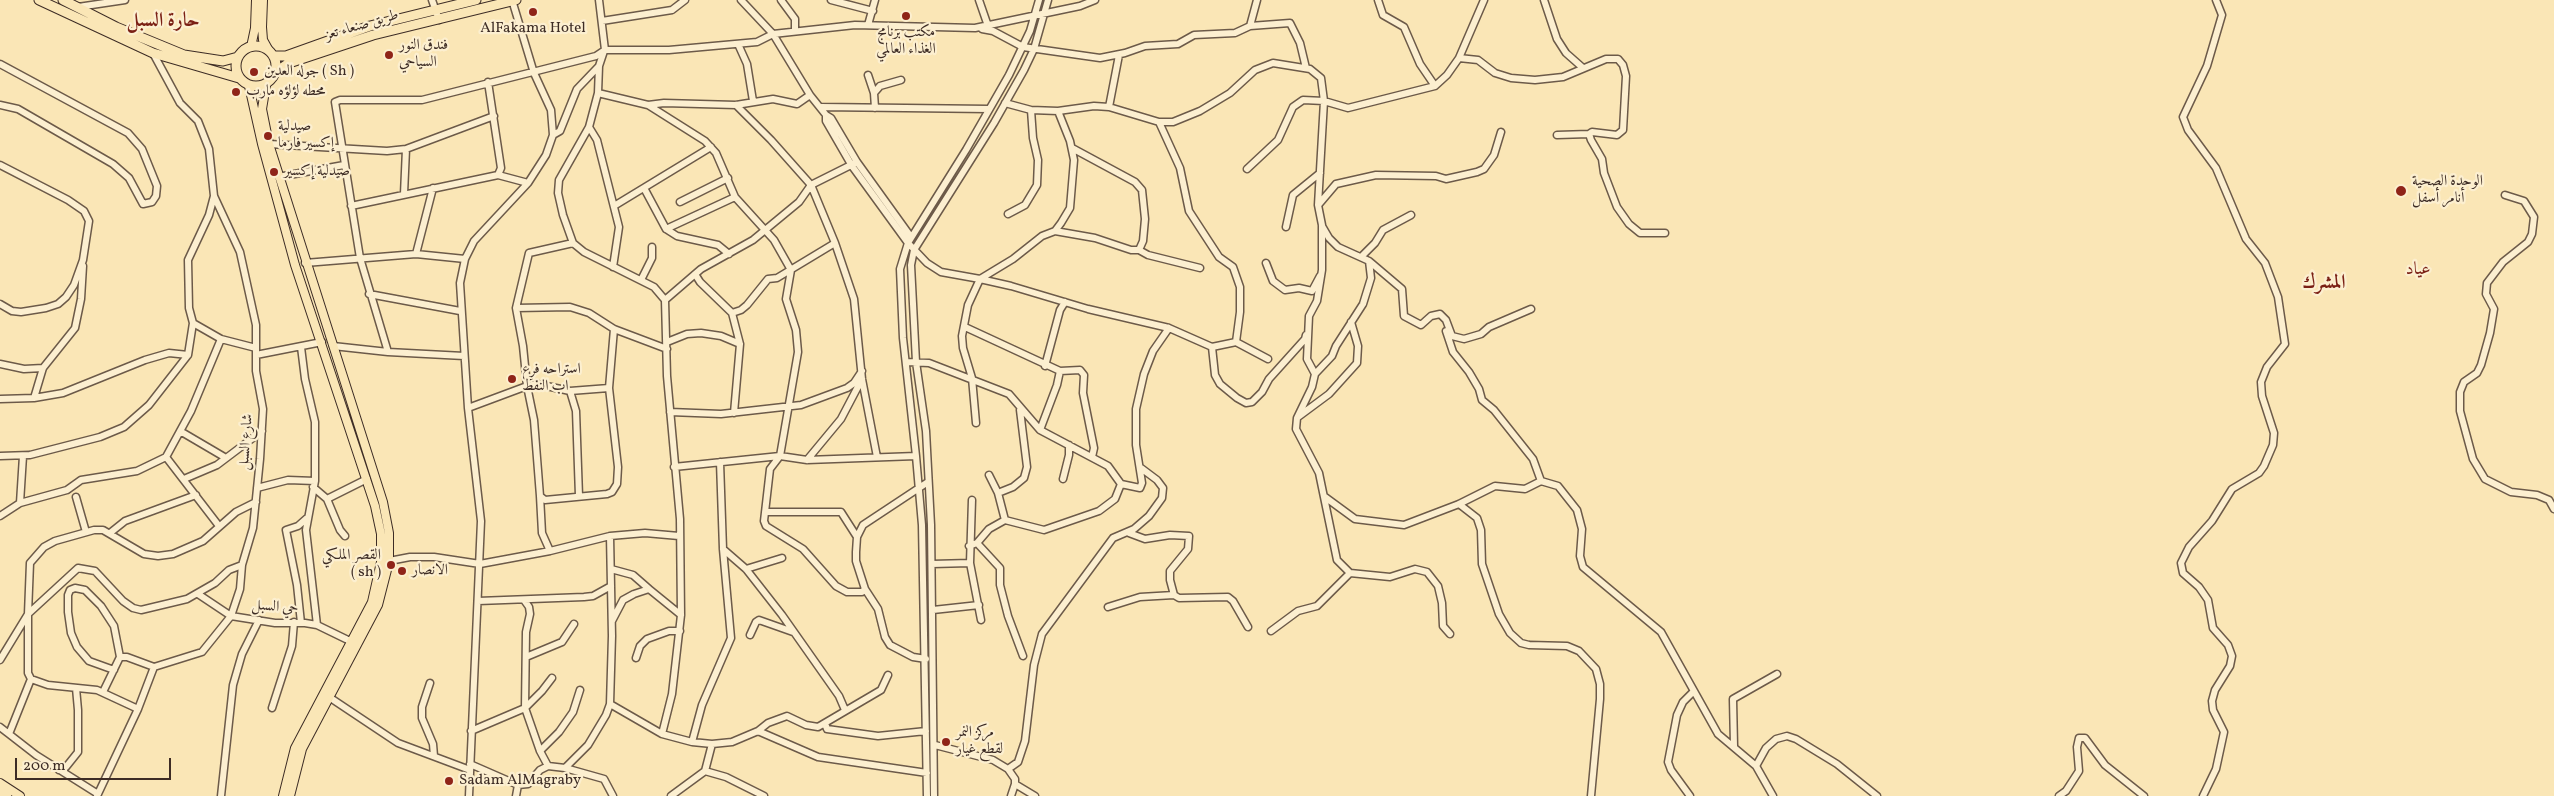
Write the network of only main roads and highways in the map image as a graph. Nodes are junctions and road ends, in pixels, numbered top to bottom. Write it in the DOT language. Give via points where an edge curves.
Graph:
graph roads {
  1 [pos="39,0"];
  2 [pos="63,0"];
  3 [pos="256,0"];
  4 [pos="263,0"];
  5 [pos="476,0"];
  6 [pos="513,0"];
  7 [pos="440,6"];
  8 [pos="251,46"];
  9 [pos="271,53"];
  10 [pos="238,57"];
  11 [pos="276,72"];
  12 [pos="239,78"];
  13 [pos="266,85"];
  14 [pos="249,86"];
  15 [pos="385,562"];
  16 [pos="0,783"];
  17 [pos="0,792"];
  18 [pos="7,796"];
  19 [pos="20,796"];
  20 [pos="283,796"];
  21 [pos="290,796"];
  1 -- 12 [label="highway" via="153,54"];
  2 -- 10 [label="highway" via="116,27 184,55 223,61"];
  3 -- 8 [label="main road"];
  4 -- 9 [label="main road" via="263,40"];
  5 -- 7 [label="highway, طريق صنعاء تعز"];
  6 -- 11 [label="highway, طريق صنعاء تعز" via="374,35 289,64"];
  7 -- 9 [label="highway, طريق صنعاء تعز" via="370,26 286,56"];
  8 -- 9 [label="highway" via="260,46"];
  8 -- 10 [label="highway"];
  9 -- 11 [label="highway"];
  10 -- 12 [label="highway"];
  11 -- 13 [label="highway"];
  12 -- 14 [label="highway"];
  13 -- 14 [label="highway"];
  13 -- 15 [label="main road" via="262,109 278,177 383,502 389,533"];
  14 -- 15 [label="main road" via="295,266 379,520"];
  15 -- 20 [label="main road" via="372,602 295,748"];
  15 -- 21 [label="main road" via="383,590 373,619 302,749"];
  16 -- 19 [label="main road"];
  17 -- 18 [label="main road"];
}
